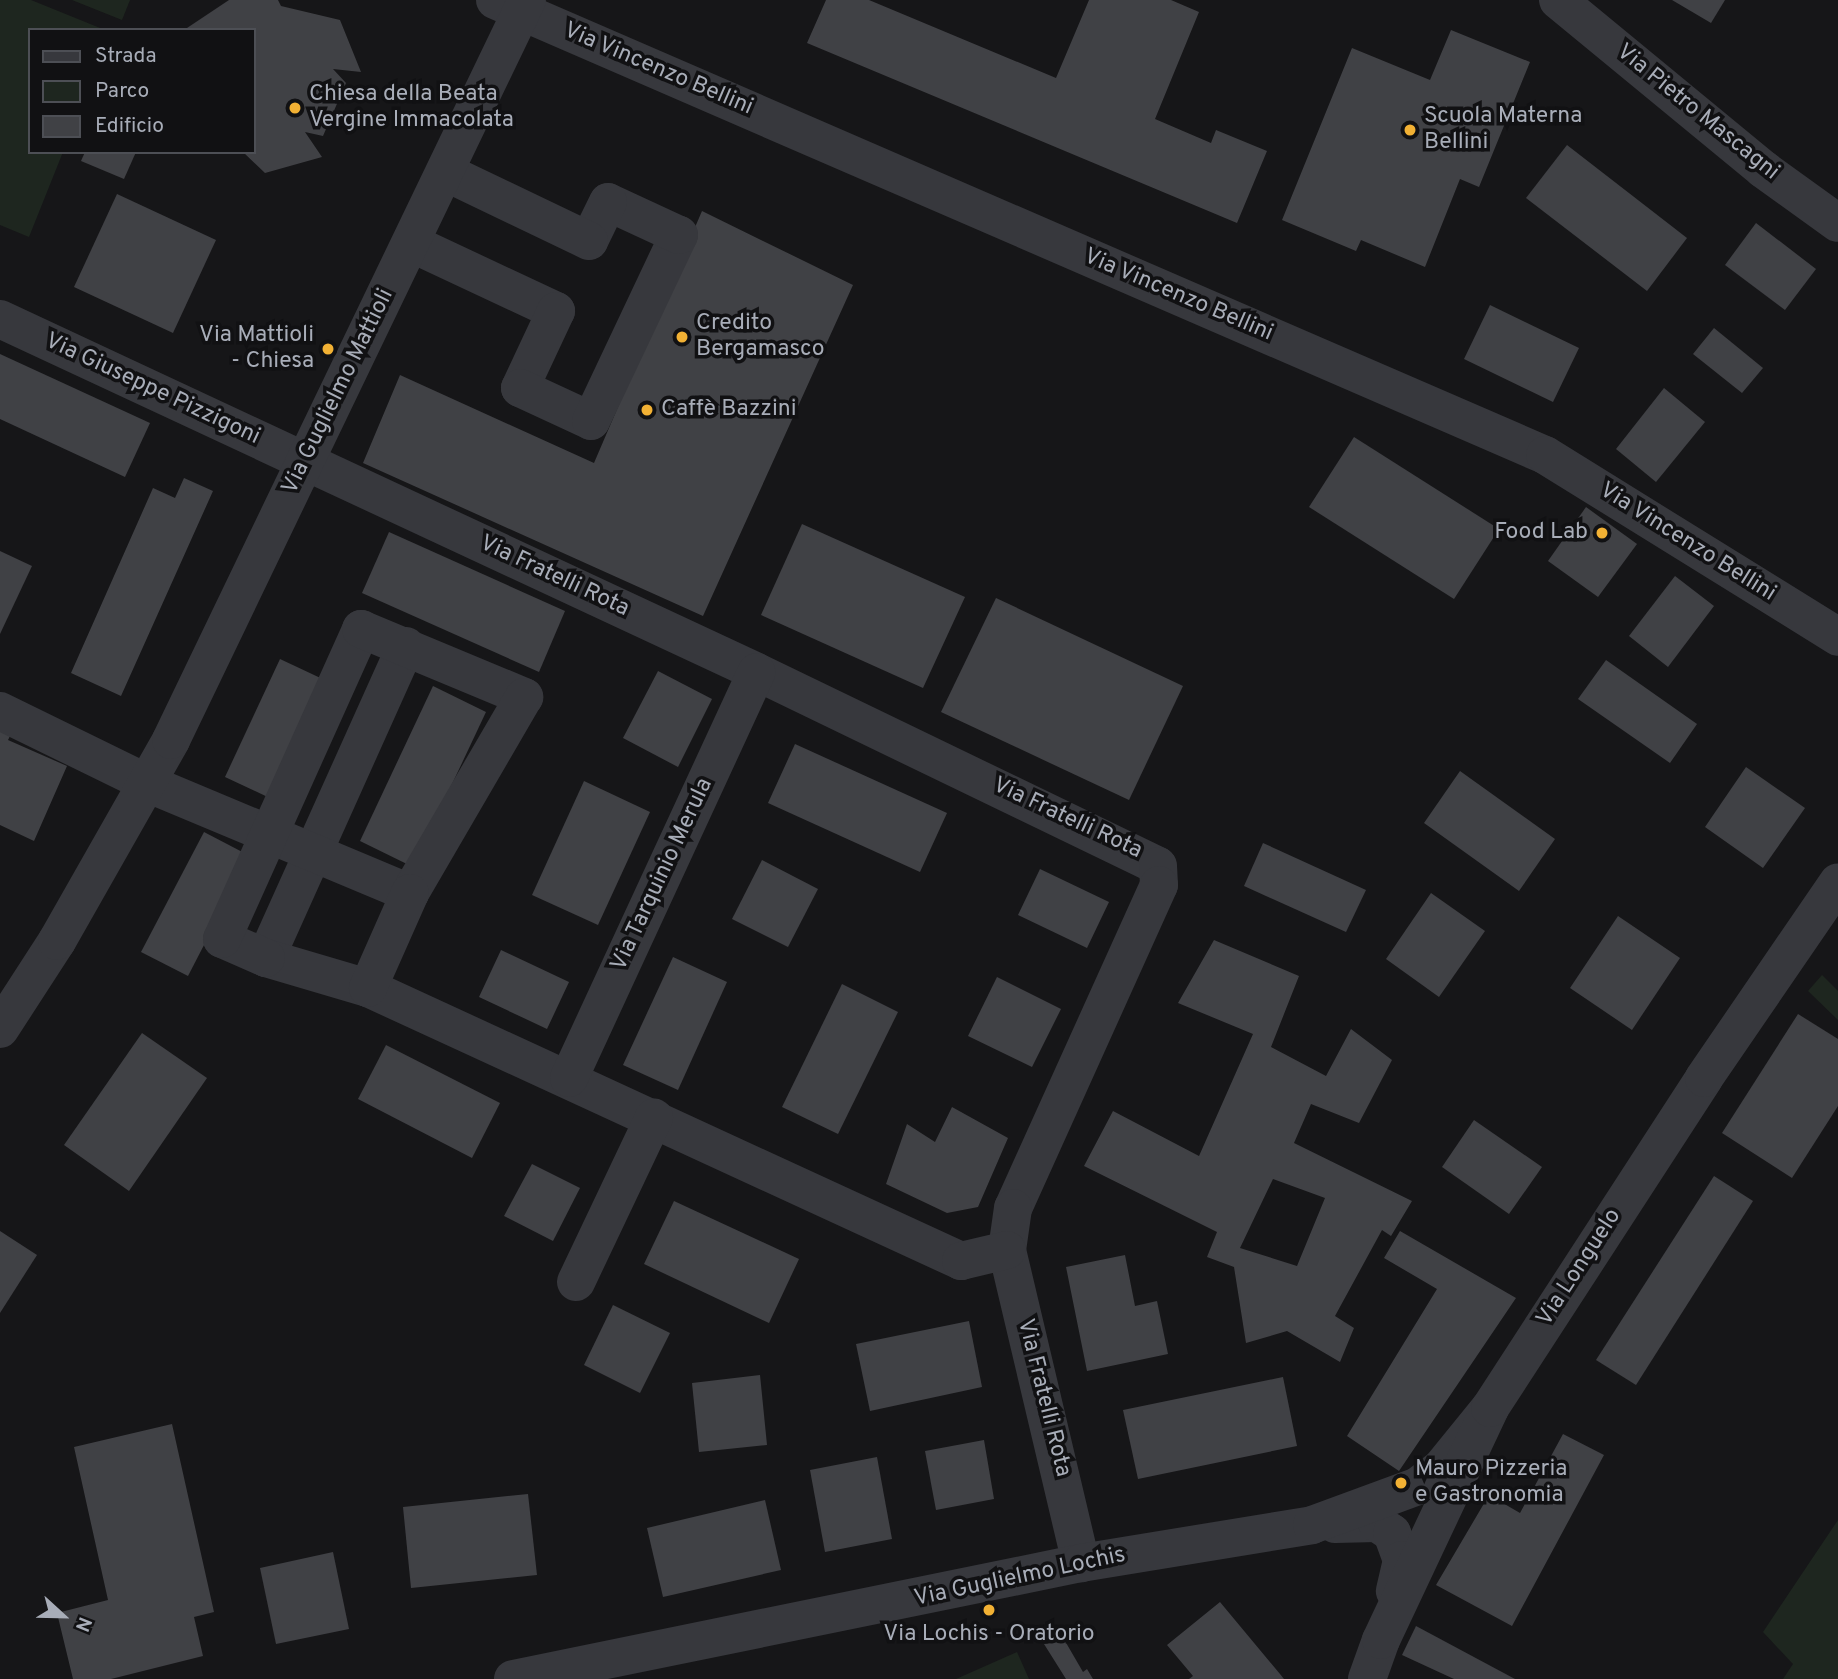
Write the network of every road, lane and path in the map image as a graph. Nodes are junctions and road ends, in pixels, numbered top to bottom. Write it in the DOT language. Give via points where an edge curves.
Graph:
graph roads {
  1 [pos="1558,0"];
  2 [pos="515,4"];
  3 [pos="447,173"];
  4 [pos="1838,223"];
  5 [pos="413,244"];
  6 [pos="0,319"];
  7 [pos="304,461"];
  8 [pos="1838,637"];
  9 [pos="406,646"];
  10 [pos="757,672"];
  11 [pos="0,711"];
  12 [pos="149,784"];
  13 [pos="268,834"];
  14 [pos="311,852"];
  15 [pos="1838,882"];
  16 [pos="410,893"];
  17 [pos="266,958"];
  18 [pos="368,988"];
  19 [pos="0,1029"];
  20 [pos="569,1078"];
  21 [pos="654,1118"];
  22 [pos="1007,1250"];
  23 [pos="576,1282"];
  24 [pos="1490,1408"];
  25 [pos="1312,1525"];
  26 [pos="1081,1563"];
  27 [pos="1381,1640"];
  28 [pos="513,1679"];
  29 [pos="1367,1679"];
  1 -- 4 [label="street, Via Pietro Mascagni" via="1763,169"];
  2 -- 3 [label="street, Via Guglielmo Mattioli"];
  2 -- 8 [label="street, Via Vincenzo Bellini" via="1545,455"];
  3 -- 5 [label="street, Via Guglielmo Mattioli"];
  3 -- 5 [label="street" via="589,241 607,202 679,234 591,421 520,388 556,311"];
  5 -- 7 [label="street, Via Guglielmo Mattioli"];
  6 -- 7 [label="street, Via Giuseppe Pizzigoni"];
  7 -- 10 [label="street, Via Fratelli Rota"];
  7 -- 12 [label="street, Via Guglielmo Mattioli"];
  9 -- 13 [label="street" via="361,629"];
  9 -- 14 [label="street"];
  9 -- 16 [label="street" via="524,697"];
  10 -- 20 [label="street, Via Tarquinio Merula"];
  10 -- 22 [label="street, Via Fratelli Rota" via="1158,866 1159,884 1013,1208"];
  11 -- 12 [label="street"];
  12 -- 13 [label="street"];
  12 -- 19 [label="street, Via Guglielmo Mattioli"];
  13 -- 14 [label="street"];
  13 -- 17 [label="street" via="222,939"];
  14 -- 16 [label="street"];
  14 -- 17 [label="street"];
  15 -- 24 [label="street, Via Longuelo" via="1704,1078"];
  16 -- 18 [label="street"];
  17 -- 18 [label="street"];
  18 -- 20 [label="street"];
  20 -- 21 [label="street"];
  21 -- 22 [label="street" via="961,1261"];
  21 -- 23 [label="street"];
  22 -- 26 [label="street, Via Fratelli Rota"];
  24 -- 25 [label="street, Via Guglielmo Lochis" via="1442,1467 1418,1486"];
  24 -- 27 [label="street, Via Longuelo"];
  25 -- 26 [label="street, Via Guglielmo Lochis"];
  25 -- 27 [label="street" via="1377,1522 1397,1540 1402,1560"];
  26 -- 28 [label="street, Via Guglielmo Lochis"];
  27 -- 29 [label="street, Via Longuelo"];
}
